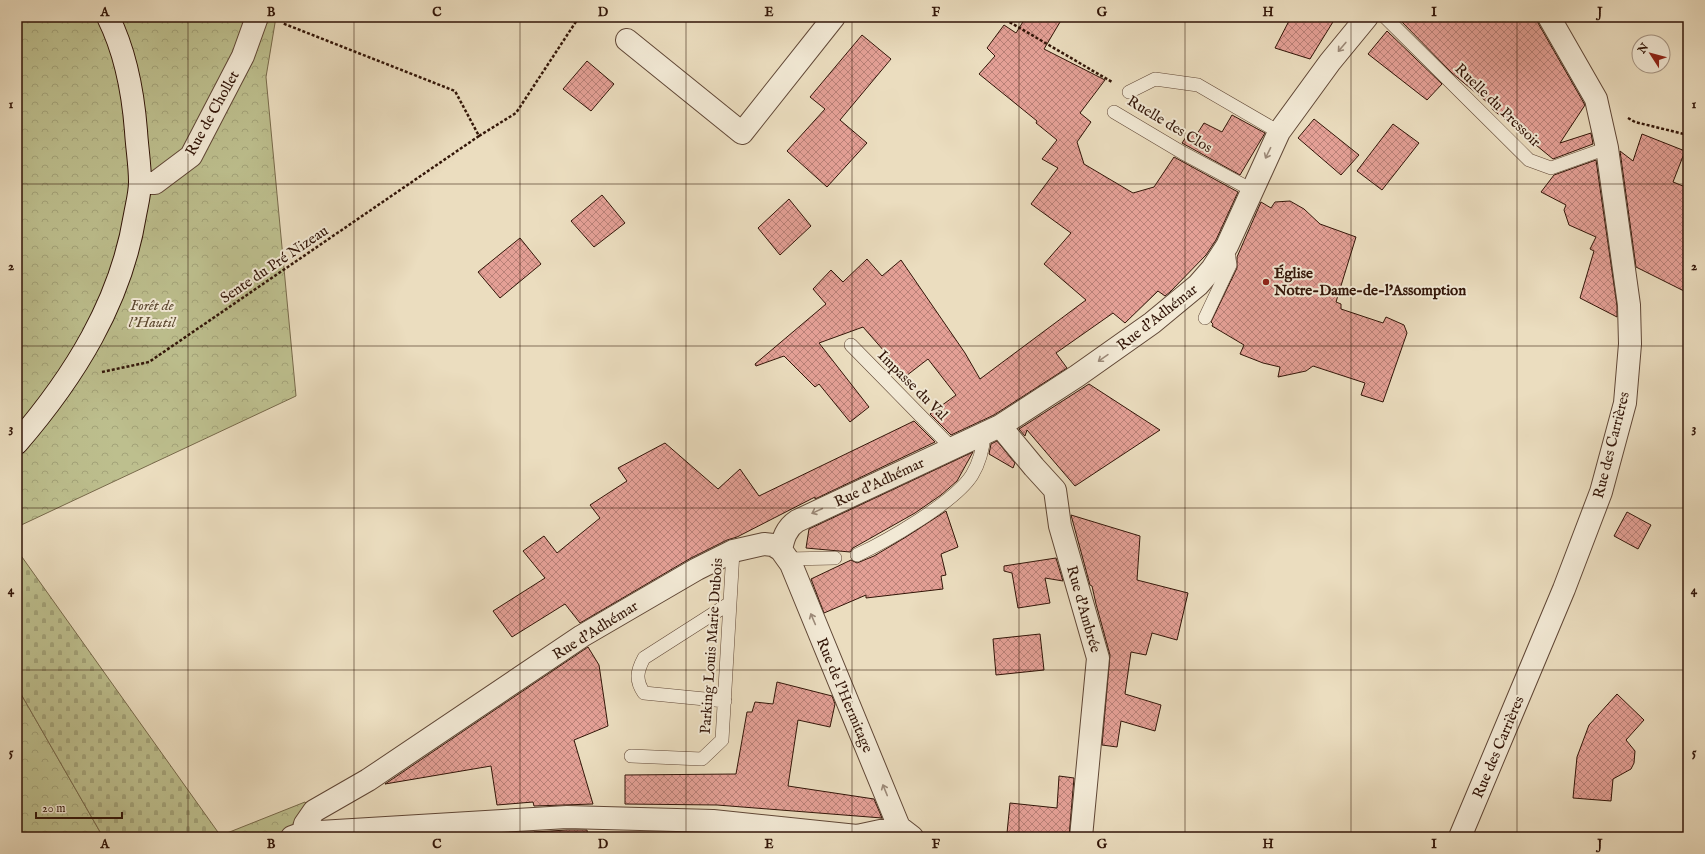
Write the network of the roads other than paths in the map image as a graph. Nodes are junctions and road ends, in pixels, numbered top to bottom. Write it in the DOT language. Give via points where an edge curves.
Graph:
graph roads {
  1 [pos="108,17"];
  2 [pos="834,17"];
  3 [pos="1367,17"];
  4 [pos="1385,17"];
  5 [pos="1549,17"];
  6 [pos="266,18"];
  7 [pos="628,40"];
  8 [pos="1129,92"];
  9 [pos="1114,112"];
  10 [pos="1279,132"];
  11 [pos="1607,148"];
  12 [pos="140,183"];
  13 [pos="1252,190"];
  14 [pos="1227,246"];
  15 [pos="1205,318"];
  16 [pos="851,346"];
  17 [pos="992,430"];
  18 [pos="17,443"];
  19 [pos="952,448"];
  20 [pos="733,552"];
  21 [pos="784,555"];
  22 [pos="857,555"];
  23 [pos="835,558"];
  24 [pos="730,603"];
  25 [pos="725,701"];
  26 [pos="631,756"];
  27 [pos="906,832"];
  28 [pos="298,835"];
  29 [pos="1081,837"];
  30 [pos="1460,837"];
  1 -- 12 [label="street" via="116,33 134,105"];
  2 -- 7 [label="street" via="742,133"];
  3 -- 10 [label="street, Rue d'Adhémar, one-way" via="1330,62"];
  4 -- 11 [label="lane, Ruelle du Pressoir" via="1529,160 1551,168"];
  5 -- 11 [label="street, Rue des Carrières" via="1596,99"];
  6 -- 12 [label="street, Rue de Chollet" via="243,56 192,156 155,183"];
  8 -- 10 [label="lane" via="1155,79 1198,85"];
  9 -- 13 [label="lane, Ruelle des Clos"];
  10 -- 13 [label="street, Rue d'Adhémar, one-way"];
  11 -- 30 [label="street, Rue des Carrières" via="1629,305 1630,344 1625,403 1601,492 1573,566"];
  12 -- 18 [label="street" via="132,236 109,306 68,378"];
  13 -- 14 [label="street, Rue d'Adhémar"];
  14 -- 15 [label="lane" via="1230,265"];
  14 -- 17 [label="street, Rue d'Adhémar, one-way" via="1198,285 1152,323 1077,376"];
  16 -- 19 [label="lane, Impasse du Val"];
  17 -- 19 [label="street, Rue d'Adhémar"];
  17 -- 22 [label="lane" via="971,476 947,500 878,545"];
  17 -- 29 [label="street, Rue d'Ambrée" via="1034,467 1055,490 1060,526 1098,658"];
  19 -- 21 [label="street, Rue d'Adhémar, one-way" via="792,524 783,538"];
  20 -- 21 [label="street, Rue d'Adhémar" via="764,544 773,546"];
  20 -- 24 [label="lane, Parking Louis Marie Dubois"];
  20 -- 28 [label="street, Rue d'Adhémar" via="697,569 582,636 368,780 314,811"];
  21 -- 23 [label="lane"];
  27 -- 21 [label="street, Rue de l'Hermitage, one-way"];
  24 -- 25 [label="lane, Parking Louis Marie Dubois"];
  24 -- 25 [label="lane" via="644,658 638,670 638,685 644,693"];
  25 -- 26 [label="lane, Parking Louis Marie Dubois" via="722,740 702,759"];
  27 -- 28 [label="street" via="857,836 713,821 567,817"];
}
